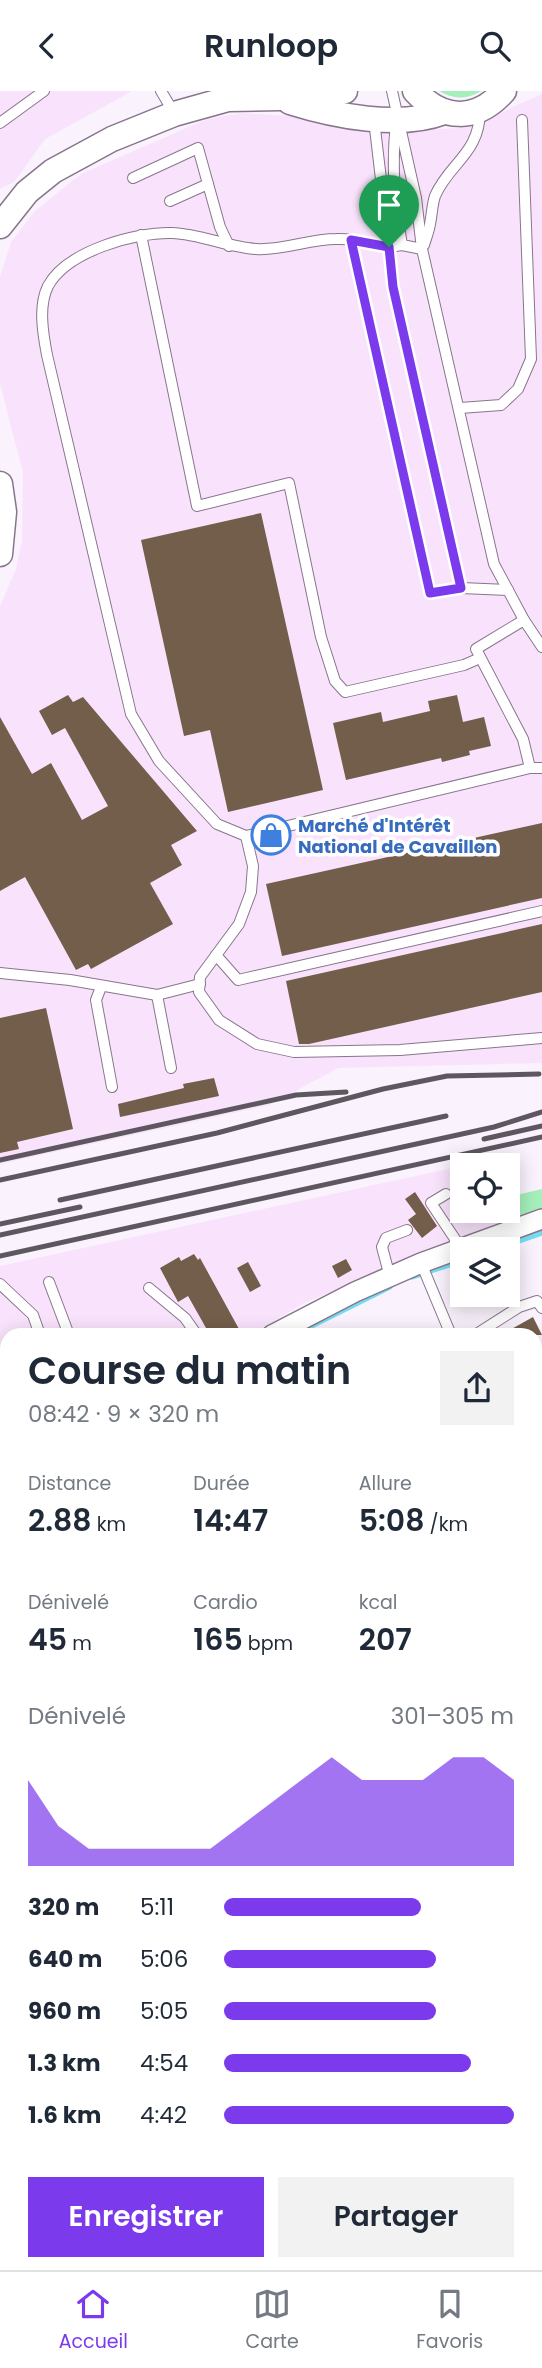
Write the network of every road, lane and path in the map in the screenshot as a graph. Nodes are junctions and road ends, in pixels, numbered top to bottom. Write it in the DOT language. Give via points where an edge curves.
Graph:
graph roads {
  1 [pos="44,91"];
  2 [pos="161,91"];
  3 [pos="345,91"];
  4 [pos="392,91"];
  5 [pos="415,91"];
  6 [pos="504,91"];
  7 [pos="280,98"];
  8 [pos="480,110"];
  9 [pos="444,112"];
  10 [pos="174,114"];
  11 [pos="385,119"];
  12 [pos="522,120"];
  13 [pos="0,123"];
  14 [pos="133,178"];
  15 [pos="208,184"];
  16 [pos="170,201"];
  17 [pos="4,214"];
  18 [pos="141,235"];
  19 [pos="351,240"];
  20 [pos="402,245"];
  21 [pos="229,246"];
  22 [pos="389,247"];
  23 [pos="422,249"];
  24 [pos="460,408"];
  25 [pos="0,484"];
  26 [pos="0,554"];
  27 [pos="461,588"];
  28 [pos="508,590"];
  29 [pos="524,620"];
  30 [pos="542,647"];
  31 [pos="480,658"];
  32 [pos="530,768"];
  33 [pos="542,768"];
  34 [pos="246,836"];
  35 [pos="542,911"];
  36 [pos="216,955"];
  37 [pos="0,973"];
  38 [pos="200,984"];
  39 [pos="101,987"];
  40 [pos="157,995"];
  41 [pos="542,1038"];
  42 [pos="171,1068"];
  43 [pos="112,1087"];
  44 [pos="446,1194"];
  45 [pos="542,1219"];
  46 [pos="407,1230"];
  47 [pos="454,1237"];
  48 [pos="492,1237"];
  49 [pos="450,1252"];
  50 [pos="421,1263"];
  51 [pos="390,1277"];
  52 [pos="49,1282"];
  53 [pos="0,1284"];
  54 [pos="149,1288"];
  55 [pos="542,1308"];
  56 [pos="38,1328"];
  57 [pos="66,1328"];
  58 [pos="192,1328"];
  59 [pos="285,1328"];
  60 [pos="447,1328"];
  61 [pos="486,1328"];
  1 -- 13 [label="lane"];
  2 -- 10 [label="lane"];
  3 -- 7 [label="street"];
  4 -- 11 [label="lane"];
  5 -- 9 [label="street"];
  6 -- 8 [label="street"];
  7 -- 10 [label="street" via="228,99"];
  7 -- 11 [label="street" via="325,112"];
  8 -- 9 [label="street"];
  8 -- 23 [label="lane" via="473,144 434,198"];
  9 -- 11 [label="street" via="432,117"];
  10 -- 17 [label="street" via="53,171"];
  11 -- 20 [label="lane" via="393,151 394,200"];
  11 -- 22 [label="lane"];
  11 -- 23 [label="lane" via="411,173"];
  12 -- 24 [label="lane" via="531,359 518,389 501,405"];
  14 -- 15 [label="lane" via="198,148"];
  15 -- 16 [label="lane"];
  15 -- 21 [label="lane"];
  18 -- 21 [label="lane" via="175,233"];
  18 -- 31 [label="lane" via="197,506 289,483 321,637 335,681 345,692"];
  18 -- 34 [label="lane" via="85,254 65,267 48,287 41,320 47,355 131,714 159,761 217,824"];
  19 -- 21 [label="lane" via="259,250"];
  19 -- 22 [label="lane"];
  19 -- 27 [label="lane" via="430,593"];
  20 -- 22 [label="lane"];
  20 -- 23 [label="lane"];
  22 -- 27 [label="lane" via="393,287"];
  23 -- 24 [label="lane"];
  24 -- 28 [label="lane" via="494,564"];
  25 -- 26 [label="street" via="4,512"];
  27 -- 28 [label="lane"];
  28 -- 29 [label="lane"];
  29 -- 30 [label="lane"];
  29 -- 31 [label="lane" via="476,649"];
  31 -- 32 [label="lane" via="523,739"];
  32 -- 33 [label="lane"];
  32 -- 34 [label="lane"];
  34 -- 36 [label="lane" via="253,866 251,892 239,924"];
  35 -- 36 [label="lane" via="237,980"];
  36 -- 38 [label="lane"];
  37 -- 39 [label="lane"];
  38 -- 40 [label="lane"];
  38 -- 41 [label="lane" via="199,992 219,1020 257,1044 294,1052 400,1050"];
  39 -- 40 [label="lane"];
  39 -- 43 [label="lane" via="96,1000"];
  40 -- 42 [label="lane"];
  44 -- 47 [label="lane" via="431,1203"];
  45 -- 48 [label="street"];
  46 -- 51 [label="lane" via="386,1238 382,1247"];
  49 -- 50 [label="street"];
  50 -- 51 [label="street"];
  50 -- 60 [label="lane"];
  51 -- 59 [label="street"];
  52 -- 57 [label="lane"];
  53 -- 56 [label="lane" via="33,1315"];
  54 -- 58 [label="lane"];
  55 -- 61 [label="lane" via="537,1301 520,1307"];
}
